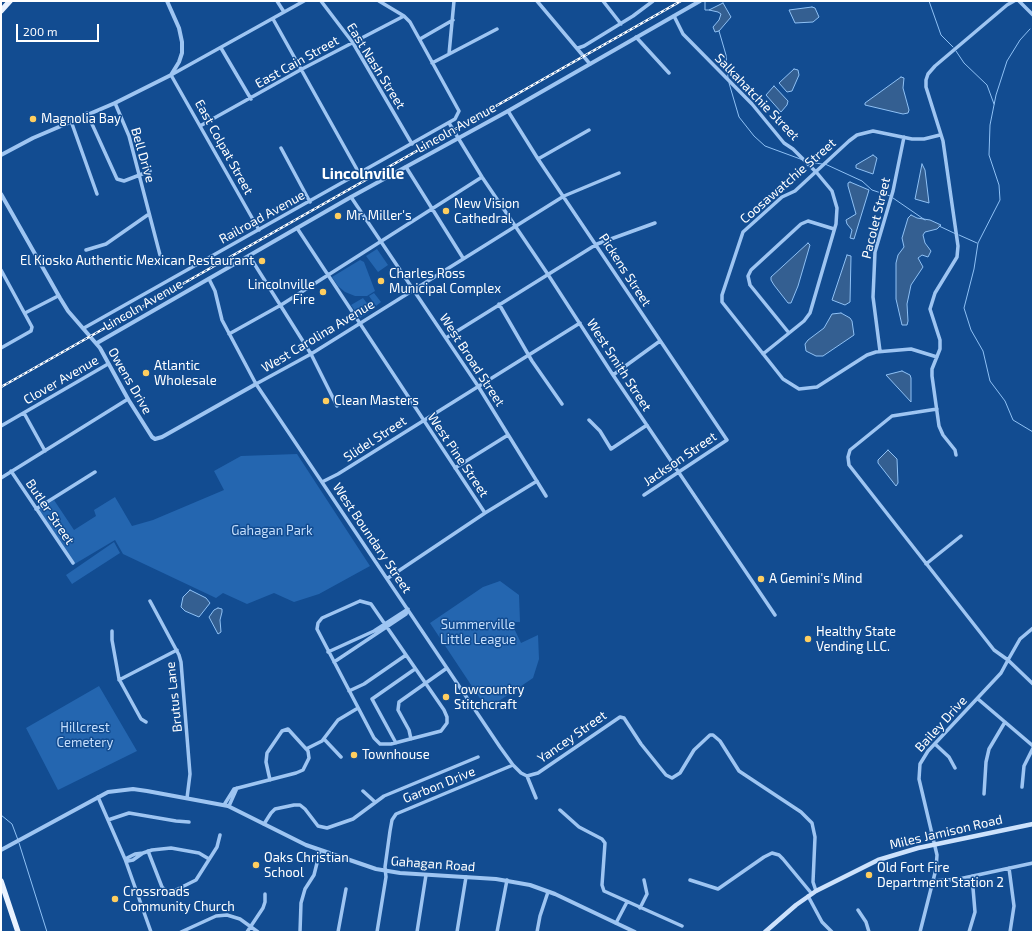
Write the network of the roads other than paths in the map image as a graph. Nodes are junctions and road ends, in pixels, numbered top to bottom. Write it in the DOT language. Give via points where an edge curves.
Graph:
graph roads {
  1 [pos="9,1"];
  2 [pos="167,1"];
  3 [pos="277,1"];
  4 [pos="304,1"];
  5 [pos="321,1"];
  6 [pos="379,1"];
  7 [pos="454,1"];
  8 [pos="537,1"];
  9 [pos="603,1"];
  10 [pos="653,1"];
  11 [pos="700,1"];
  12 [pos="1014,1"];
  13 [pos="1019,1"];
  14 [pos="1,11"];
  15 [pos="284,12"];
  16 [pos="1033,15"];
  17 [pos="404,16"];
  18 [pos="674,16"];
  19 [pos="273,19"];
  20 [pos="452,20"];
  21 [pos="621,24"];
  22 [pos="497,29"];
  23 [pos="636,38"];
  24 [pos="420,39"];
  25 [pos="354,43"];
  26 [pos="221,48"];
  27 [pos="578,48"];
  28 [pos="449,54"];
  29 [pos="432,63"];
  30 [pos="590,64"];
  31 [pos="302,69"];
  32 [pos="669,73"];
  33 [pos="171,75"];
  34 [pos="251,99"];
  35 [pos="115,103"];
  36 [pos="508,111"];
  37 [pos="87,113"];
  38 [pos="71,121"];
  39 [pos="449,124"];
  40 [pos="200,126"];
  41 [pos="589,130"];
  42 [pos="940,135"];
  43 [pos="904,137"];
  44 [pos="457,138"];
  45 [pos="412,144"];
  46 [pos="281,148"];
  47 [pos="1,155"];
  48 [pos="538,159"];
  49 [pos="406,167"];
  50 [pos="150,171"];
  51 [pos="816,172"];
  52 [pos="360,173"];
  53 [pos="619,173"];
  54 [pos="140,174"];
  55 [pos="482,177"];
  56 [pos="1,194"];
  57 [pos="97,194"];
  58 [pos="564,196"];
  59 [pos="351,197"];
  60 [pos="2,200"];
  61 [pos="310,202"];
  62 [pos="433,209"];
  63 [pos="149,214"];
  64 [pos="655,223"];
  65 [pos="514,226"];
  66 [pos="296,228"];
  67 [pos="834,229"];
  68 [pos="259,230"];
  69 [pos="381,241"];
  70 [pos="596,244"];
  71 [pos="86,250"];
  72 [pos="160,255"];
  73 [pos="250,256"];
  74 [pos="463,258"];
  75 [pos="1,270"];
  76 [pos="548,273"];
  77 [pos="328,275"];
  78 [pos="2,276"];
  79 [pos="210,279"];
  80 [pos="413,289"];
  81 [pos="58,296"];
  82 [pos="499,304"];
  83 [pos="281,306"];
  84 [pos="25,313"];
  85 [pos="359,323"];
  86 [pos="580,323"];
  87 [pos="84,328"];
  88 [pos="789,333"];
  89 [pos="229,334"];
  90 [pos="105,338"];
  91 [pos="446,338"];
  92 [pos="660,341"];
  93 [pos="97,343"];
  94 [pos="1,348"];
  95 [pos="100,348"];
  96 [pos="880,351"];
  97 [pos="311,354"];
  98 [pos="763,354"];
  99 [pos="528,355"];
  100 [pos="937,357"];
  101 [pos="108,364"];
  102 [pos="613,375"];
  103 [pos="256,384"];
  104 [pos="478,386"];
  105 [pos="128,399"];
  106 [pos="562,404"];
  107 [pos="337,406"];
  108 [pos="937,409"];
  109 [pos="24,412"];
  110 [pos="423,420"];
  111 [pos="590,420"];
  112 [pos="647,425"];
  113 [pos="1,426"];
  114 [pos="508,435"];
  115 [pos="727,440"];
  116 [pos="45,451"];
  117 [pos="956,455"];
  118 [pos="455,468"];
  119 [pos="11,471"];
  120 [pos="95,472"];
  121 [pos="679,473"];
  122 [pos="1,478"];
  123 [pos="537,481"];
  124 [pos="322,482"];
  125 [pos="644,495"];
  126 [pos="546,496"];
  127 [pos="36,509"];
  128 [pos="485,513"];
  129 [pos="961,536"];
  130 [pos="73,563"];
  131 [pos="926,564"];
  132 [pos="388,578"];
  133 [pos="150,601"];
  134 [pos="408,609"];
  135 [pos="775,615"];
  136 [pos="386,626"];
  137 [pos="1033,628"];
  138 [pos="112,630"];
  139 [pos="353,640"];
  140 [pos="357,648"];
  141 [pos="177,650"];
  142 [pos="328,652"];
  143 [pos="406,655"];
  144 [pos="1008,660"];
  145 [pos="334,662"];
  146 [pos="447,668"];
  147 [pos="416,669"];
  148 [pos="119,680"];
  149 [pos="425,683"];
  150 [pos="1033,684"];
  151 [pos="349,691"];
  152 [pos="978,699"];
  153 [pos="358,708"];
  154 [pos="146,722"];
  155 [pos="1005,722"];
  156 [pos="324,739"];
  157 [pos="411,739"];
  158 [pos="396,743"];
  159 [pos="935,744"];
  160 [pos="1033,747"];
  161 [pos="306,749"];
  162 [pos="340,756"];
  163 [pos="478,757"];
  164 [pos="513,765"];
  165 [pos="955,768"];
  166 [pos="527,776"];
  167 [pos="270,780"];
  168 [pos="1022,787"];
  169 [pos="237,788"];
  170 [pos="363,791"];
  171 [pos="984,794"];
  172 [pos="98,797"];
  173 [pos="186,797"];
  174 [pos="536,798"];
  175 [pos="375,802"];
  176 [pos="224,805"];
  177 [pos="229,806"];
  178 [pos="560,810"];
  179 [pos="108,820"];
  180 [pos="189,822"];
  181 [pos="264,824"];
  182 [pos="1033,824"];
  183 [pos="220,835"];
  184 [pos="933,844"];
  185 [pos="1,850"];
  186 [pos="148,851"];
  187 [pos="320,851"];
  188 [pos="125,859"];
  189 [pos="210,859"];
  190 [pos="1033,863"];
  191 [pos="1008,868"];
  192 [pos="386,870"];
  193 [pos="426,875"];
  194 [pos="972,876"];
  195 [pos="466,877"];
  196 [pos="506,880"];
  197 [pos="644,880"];
  198 [pos="690,880"];
  199 [pos="1,881"];
  200 [pos="933,881"];
  201 [pos="346,889"];
  202 [pos="548,892"];
  203 [pos="264,894"];
  204 [pos="812,894"];
  205 [pos="627,902"];
  206 [pos="640,908"];
  207 [pos="858,910"];
  208 [pos="616,923"];
  209 [pos="682,926"];
  210 [pos="251,927"];
  211 [pos="18,932"];
  212 [pos="151,932"];
  213 [pos="181,932"];
  214 [pos="247,932"];
  215 [pos="258,932"];
  216 [pos="300,932"];
  217 [pos="338,932"];
  218 [pos="377,932"];
  219 [pos="417,932"];
  220 [pos="457,932"];
  221 [pos="497,932"];
  222 [pos="537,932"];
  223 [pos="635,932"];
  224 [pos="765,932"];
  225 [pos="832,932"];
  226 [pos="869,932"];
  227 [pos="920,932"];
  228 [pos="969,932"];
  229 [pos="1010,932"];
  1 -- 14 [label="main road"];
  2 -- 33 [label="street" via="182,42 180,62"];
  3 -- 15 [label="street"];
  4 -- 15 [label="street"];
  5 -- 25 [label="street, East Nash Street"];
  6 -- 17 [label="street"];
  7 -- 20 [label="street"];
  8 -- 27 [label="street"];
  9 -- 21 [label="street"];
  10 -- 21 [label="street"];
  11 -- 18 [label="street, Lincoln Avenue"];
  12 -- 42 [label="street" via="928,74 926,87"];
  13 -- 16 [label="street"];
  15 -- 19 [label="street"];
  17 -- 24 [label="street"];
  17 -- 25 [label="street, East Cain Street"];
  18 -- 23 [label="street, Lincoln Avenue"];
  18 -- 51 [label="street, Salkahatchie Street" via="684,34 752,104 784,143"];
  19 -- 26 [label="street"];
  19 -- 31 [label="street"];
  20 -- 24 [label="street"];
  20 -- 28 [label="street"];
  21 -- 27 [label="street"];
  22 -- 28 [label="street"];
  23 -- 30 [label="street, Lincoln Avenue"];
  23 -- 32 [label="street"];
  24 -- 29 [label="street"];
  25 -- 31 [label="street, East Cain Street"];
  25 -- 45 [label="street, East Nash Street"];
  26 -- 33 [label="street"];
  26 -- 34 [label="street"];
  27 -- 30 [label="street"];
  28 -- 29 [label="street"];
  29 -- 39 [label="street" via="459,111"];
  30 -- 36 [label="street, Lincoln Avenue"];
  31 -- 34 [label="street, East Cain Street"];
  31 -- 52 [label="street"];
  33 -- 35 [label="street"];
  33 -- 40 [label="street, East Colpat Street"];
  34 -- 40 [label="street, East Cain Street"];
  35 -- 37 [label="street"];
  35 -- 54 [label="street, Bell Drive" via="129,136"];
  36 -- 44 [label="street, Lincoln Avenue"];
  36 -- 48 [label="street, Pickens Street"];
  37 -- 38 [label="street"];
  37 -- 54 [label="street" via="117,179 124,181"];
  38 -- 47 [label="street"];
  38 -- 57 [label="street"];
  39 -- 44 [label="street, West Smith Street"];
  39 -- 45 [label="street, Railroad Avenue"];
  40 -- 68 [label="street, East Colpat Street"];
  41 -- 48 [label="street"];
  42 -- 43 [label="street, Coosawatchie Street" via="924,139"];
  42 -- 100 [label="street" via="957,234 957,257 935,293 930,309 940,340"];
  43 -- 51 [label="street, Coosawatchie Street" via="873,132 857,135"];
  43 -- 96 [label="street, Pacolet Street" via="893,191 875,252 873,297"];
  44 -- 49 [label="street, Lincoln Avenue"];
  44 -- 55 [label="street, West Smith Street"];
  45 -- 52 [label="street, Railroad Avenue"];
  46 -- 61 [label="street"];
  48 -- 58 [label="street, Pickens Street"];
  49 -- 59 [label="street, Lincoln Avenue"];
  49 -- 62 [label="street"];
  50 -- 54 [label="street"];
  51 -- 67 [label="street, Salkahatchie Street" via="834,197 837,208"];
  51 -- 98 [label="street, Coosawatchie Street" via="795,191 782,197 743,232 722,295 722,302"];
  52 -- 61 [label="street, Railroad Avenue"];
  53 -- 58 [label="street, West Carolina Avenue"];
  54 -- 63 [label="street, Bell Drive"];
  55 -- 62 [label="street"];
  55 -- 65 [label="street, West Smith Street"];
  56 -- 60 [label="street, Owens Drive"];
  58 -- 65 [label="street, West Carolina Avenue"];
  58 -- 70 [label="street, Pickens Street"];
  59 -- 66 [label="street, Lincoln Avenue"];
  59 -- 69 [label="street, West Broad Street"];
  60 -- 81 [label="street, Owens Drive"];
  61 -- 68 [label="street, Railroad Avenue"];
  62 -- 69 [label="street"];
  62 -- 74 [label="street"];
  63 -- 71 [label="street" via="106,244"];
  63 -- 72 [label="street, Bell Drive"];
  64 -- 70 [label="street"];
  65 -- 74 [label="street, West Carolina Avenue"];
  65 -- 76 [label="street, West Smith Street"];
  66 -- 73 [label="street, Lincoln Avenue"];
  66 -- 77 [label="street, West Pine Street"];
  67 -- 88 [label="street, Salkahatchie Street" via="810,313"];
  67 -- 88 [label="street" via="808,221 801,224 751,270 748,276 750,285"];
  68 -- 87 [label="street, Railroad Avenue"];
  69 -- 77 [label="street"];
  69 -- 80 [label="street, West Broad Street"];
  70 -- 76 [label="street"];
  70 -- 92 [label="street, Pickens Street"];
  73 -- 79 [label="street, Lincoln Avenue"];
  73 -- 83 [label="street"];
  74 -- 80 [label="street, West Carolina Avenue"];
  75 -- 78 [label="street"];
  76 -- 82 [label="street"];
  76 -- 86 [label="street, West Smith Street"];
  77 -- 83 [label="street"];
  77 -- 85 [label="street, West Pine Street"];
  78 -- 84 [label="street"];
  79 -- 89 [label="street, West Boundary Street" via="222,320"];
  79 -- 90 [label="street, Lincoln Avenue"];
  80 -- 85 [label="street, West Carolina Avenue"];
  80 -- 91 [label="street, West Broad Street"];
  81 -- 84 [label="street"];
  81 -- 87 [label="street, Owens Drive"];
  82 -- 91 [label="street"];
  82 -- 99 [label="street"];
  83 -- 89 [label="street"];
  83 -- 97 [label="street"];
  84 -- 94 [label="street" via="32,325 31,331"];
  85 -- 97 [label="street, West Carolina Avenue"];
  85 -- 110 [label="street, West Pine Street"];
  86 -- 99 [label="street, Slidel Street"];
  86 -- 102 [label="street, West Smith Street"];
  87 -- 93 [label="street, Owens Drive"];
  88 -- 98 [label="street, Salkahatchie Street"];
  89 -- 103 [label="street, West Boundary Street"];
  90 -- 93 [label="street, Lincoln Avenue"];
  90 -- 95 [label="street"];
  91 -- 104 [label="street, West Broad Street"];
  92 -- 102 [label="street"];
  92 -- 115 [label="street, Pickens Street"];
  93 -- 95 [label="street, Owens Drive"];
  95 -- 101 [label="street, Owens Drive"];
  96 -- 98 [label="street, Coosawatchie Street" via="867,355 825,383 809,389 791,386"];
  96 -- 100 [label="street, Coosawatchie Street" via="910,349"];
  97 -- 103 [label="street, West Carolina Avenue"];
  97 -- 107 [label="street"];
  99 -- 104 [label="street, Slidel Street"];
  99 -- 106 [label="street"];
  100 -- 108 [label="street" via="932,376"];
  101 -- 105 [label="street, Owens Drive"];
  101 -- 109 [label="street, Clover Avenue"];
  102 -- 112 [label="street, West Smith Street"];
  103 -- 105 [label="street, Owens Drive" via="158,439 152,437"];
  103 -- 124 [label="street, West Boundary Street"];
  104 -- 110 [label="street, Slidel Street"];
  104 -- 114 [label="street, West Broad Street"];
  105 -- 116 [label="street"];
  108 -- 117 [label="street" via="941,431"];
  108 -- 131 [label="street" via="892,416 850,450 848,457 849,465"];
  109 -- 113 [label="street, Clover Avenue"];
  109 -- 116 [label="street"];
  110 -- 118 [label="street, West Pine Street"];
  110 -- 124 [label="street, Slidel Street"];
  111 -- 112 [label="street" via="611,449"];
  112 -- 121 [label="street, West Smith Street"];
  114 -- 118 [label="street"];
  114 -- 123 [label="street, West Broad Street"];
  115 -- 121 [label="street, Jackson Street"];
  116 -- 119 [label="street"];
  118 -- 128 [label="street, West Pine Street"];
  119 -- 122 [label="street"];
  119 -- 127 [label="street, Butler Street"];
  120 -- 127 [label="street"];
  121 -- 125 [label="street, Jackson Street"];
  121 -- 135 [label="street, West Smith Street"];
  123 -- 126 [label="street, West Broad Street"];
  123 -- 128 [label="street"];
  124 -- 132 [label="street, West Boundary Street"];
  127 -- 130 [label="street, Butler Street"];
  128 -- 132 [label="street"];
  129 -- 131 [label="street"];
  131 -- 144 [label="street" via="994,650"];
  132 -- 134 [label="street, West Boundary Street"];
  133 -- 141 [label="street, Brutus Lane"];
  134 -- 136 [label="street" via="406,614"];
  134 -- 146 [label="street, West Boundary Street"];
  136 -- 139 [label="street"];
  136 -- 140 [label="street"];
  136 -- 142 [label="street" via="371,604 362,600 325,616 320,621 318,629"];
  136 -- 143 [label="street"];
  137 -- 144 [label="street, Bailey Drive" via="1020,639"];
  138 -- 148 [label="street"];
  139 -- 140 [label="street"];
  139 -- 142 [label="street"];
  140 -- 145 [label="street"];
  141 -- 148 [label="street"];
  141 -- 173 [label="street, Brutus Lane" via="181,662 189,749 190,774"];
  142 -- 145 [label="street"];
  143 -- 147 [label="street"];
  143 -- 151 [label="street" via="364,684"];
  144 -- 150 [label="street"];
  144 -- 152 [label="street, Bailey Drive" via="1002,673"];
  145 -- 151 [label="street"];
  146 -- 149 [label="street"];
  146 -- 164 [label="street, West Boundary Street"];
  147 -- 149 [label="street"];
  147 -- 158 [label="street" via="372,699"];
  148 -- 154 [label="street" via="141,719"];
  149 -- 157 [label="street" via="398,704 398,710"];
  149 -- 157 [label="street" via="444,710 447,723 441,731"];
  151 -- 153 [label="street"];
  152 -- 155 [label="street"];
  152 -- 159 [label="street, Bailey Drive"];
  153 -- 156 [label="street" via="338,720"];
  153 -- 158 [label="street" via="376,741 383,744"];
  155 -- 160 [label="street"];
  155 -- 171 [label="street" via="989,749"];
  156 -- 161 [label="street"];
  156 -- 162 [label="street"];
  157 -- 158 [label="street"];
  159 -- 165 [label="street" via="949,757"];
  159 -- 184 [label="street, Bailey Drive" via="921,761 919,773"];
  160 -- 168 [label="street" via="1024,766"];
  161 -- 167 [label="street" via="308,758 303,770"];
  161 -- 167 [label="street" via="288,729 282,731 266,757"];
  163 -- 175 [label="street"];
  164 -- 166 [label="street, West Boundary Street"];
  164 -- 192 [label="street, Garbon Drive" via="396,814 392,820"];
  166 -- 174 [label="street, West Boundary Street"];
  166 -- 204 [label="street, Yancey Street" via="538,773 620,717 624,718 640,744 666,775 672,778 680,773 690,754 710,735 716,736 739,771 801,812 812,823 815,837"];
  167 -- 169 [label="street"];
  169 -- 176 [label="street" via="229,795"];
  169 -- 177 [label="street"];
  170 -- 175 [label="street"];
  172 -- 173 [label="street, Gahagan Road" via="108,792 133,790"];
  172 -- 179 [label="street"];
  172 -- 185 [label="street, Gahagan Road"];
  173 -- 176 [label="street, Gahagan Road"];
  175 -- 181 [label="street" via="353,819 327,828 318,826 300,805 275,809"];
  176 -- 177 [label="street, Gahagan Road"];
  177 -- 181 [label="street, Gahagan Road"];
  178 -- 205 [label="street" via="583,830 604,841 606,849 602,887 608,893"];
  179 -- 180 [label="street" via="129,813"];
  179 -- 188 [label="street"];
  181 -- 187 [label="street, Gahagan Road"];
  182 -- 184 [label="main road, Miles Jamison Road"];
  183 -- 189 [label="street" via="219,844"];
  184 -- 200 [label="street, Bailey Drive" via="937,856"];
  184 -- 204 [label="main road, Miles Jamison Road" via="878,860"];
  186 -- 188 [label="street" via="128,861"];
  186 -- 189 [label="street" via="161,848 186,850"];
  186 -- 189 [label="street" via="162,887 169,892 193,882"];
  187 -- 192 [label="street, Gahagan Road"];
  187 -- 216 [label="street" via="314,875 305,889 301,903"];
  188 -- 212 [label="street"];
  190 -- 191 [label="street"];
  191 -- 194 [label="street"];
  191 -- 229 [label="street" via="1014,906"];
  192 -- 193 [label="street, Gahagan Road"];
  192 -- 218 [label="street, Garbon Drive"];
  193 -- 195 [label="street, Gahagan Road"];
  193 -- 219 [label="street"];
  194 -- 200 [label="street"];
  194 -- 228 [label="street" via="976,905 974,921"];
  195 -- 196 [label="street, Gahagan Road"];
  195 -- 220 [label="street"];
  196 -- 202 [label="street, Gahagan Road"];
  196 -- 221 [label="street"];
  197 -- 206 [label="street" via="647,894"];
  198 -- 204 [label="street" via="718,889 772,853 779,855 792,868"];
  199 -- 211 [label="main road"];
  200 -- 227 [label="street, Bailey Drive"];
  201 -- 217 [label="street"];
  202 -- 208 [label="street, Gahagan Road"];
  202 -- 222 [label="street"];
  203 -- 210 [label="street" via="263,908"];
  204 -- 224 [label="main road, Miles Jamison Road"];
  204 -- 225 [label="street" via="822,922"];
  205 -- 206 [label="street"];
  205 -- 208 [label="street"];
  206 -- 209 [label="street"];
  207 -- 226 [label="street"];
  208 -- 223 [label="street, Gahagan Road"];
  210 -- 213 [label="street" via="234,916 227,915 216,916"];
  210 -- 214 [label="street"];
  210 -- 215 [label="street"];
}
